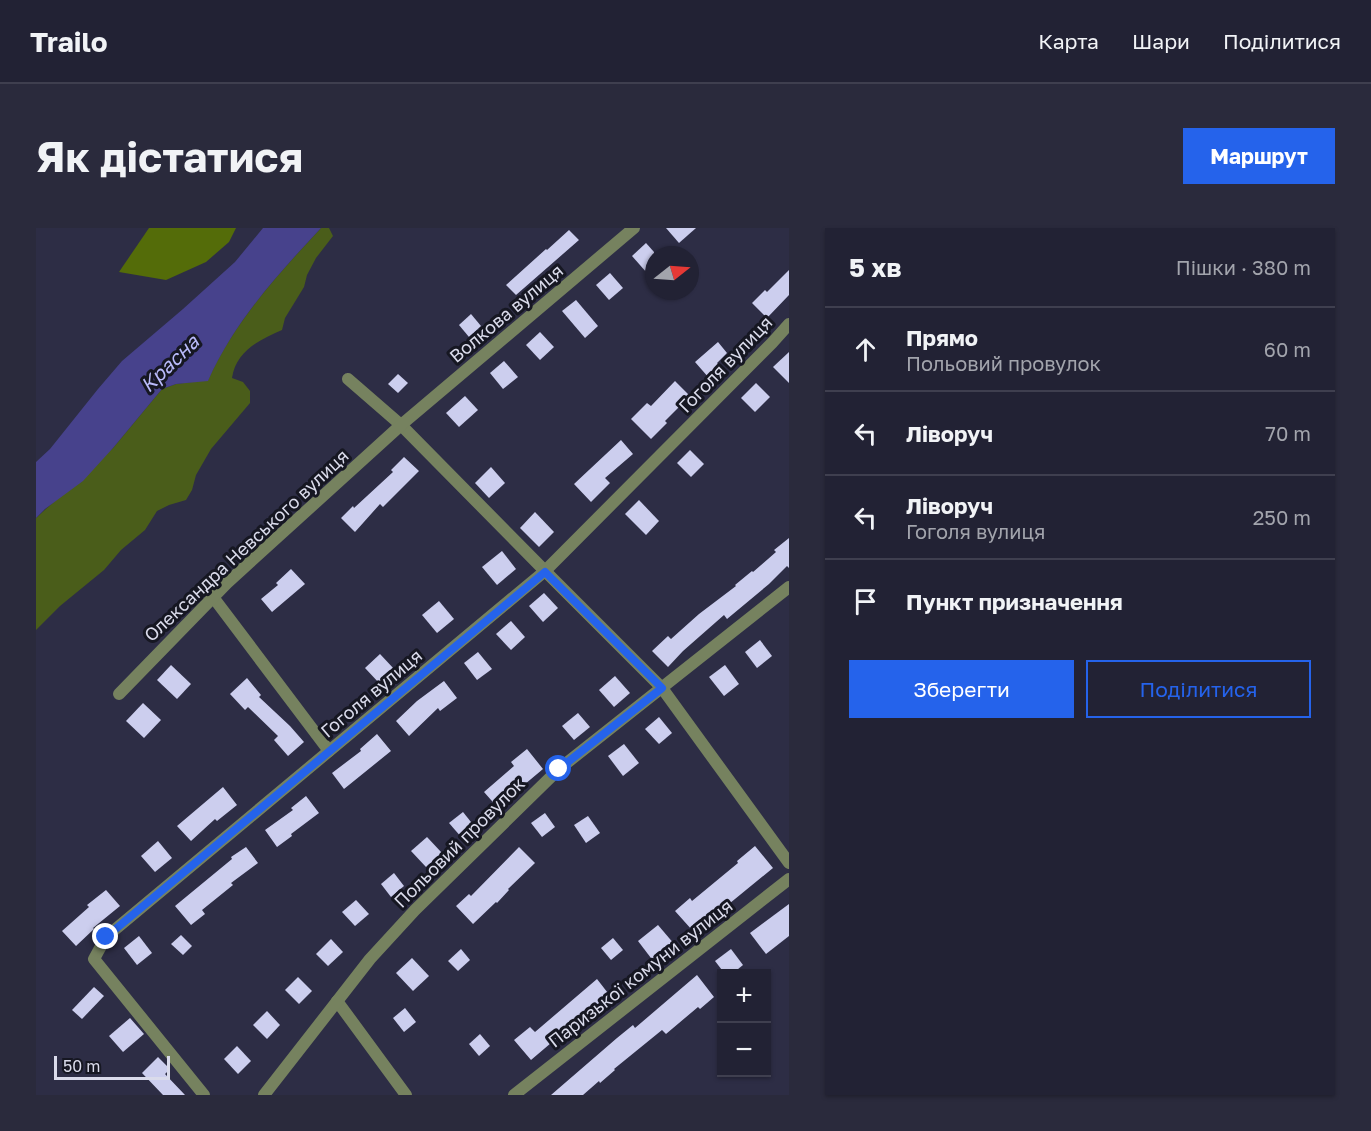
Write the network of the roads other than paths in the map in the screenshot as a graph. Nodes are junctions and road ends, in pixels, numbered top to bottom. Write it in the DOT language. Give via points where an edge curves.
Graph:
graph roads {
  1 [pos="634,228"];
  2 [pos="789,324"];
  3 [pos="348,379"];
  4 [pos="401,425"];
  5 [pos="545,572"];
  6 [pos="789,587"];
  7 [pos="213,597"];
  8 [pos="662,688"];
  9 [pos="119,694"];
  10 [pos="329,751"];
  11 [pos="789,863"];
  12 [pos="789,879"];
  13 [pos="337,1001"];
  14 [pos="204,1095"];
  15 [pos="264,1095"];
  16 [pos="406,1095"];
  17 [pos="514,1095"];
  1 -- 4 [label="street, Волкова вулиця"];
  2 -- 5 [label="street, Гоголя вулиця"];
  3 -- 4 [label="street"];
  4 -- 5 [label="street"];
  4 -- 7 [label="street, Олександра Невського вулиця"];
  5 -- 8 [label="street"];
  5 -- 10 [label="street, Гоголя вулиця"];
  6 -- 8 [label="street, Польовий провулок"];
  7 -- 9 [label="street, Олександра Невського вулиця"];
  7 -- 10 [label="street"];
  8 -- 11 [label="street"];
  8 -- 13 [label="street, Польовий провулок" via="550,777 415,910"];
  10 -- 14 [label="street, Гоголя вулиця" via="106,937 94,959"];
  12 -- 17 [label="street, Паризької комуни вулиця"];
  13 -- 15 [label="street, Польовий провулок"];
  13 -- 16 [label="street"];
}
